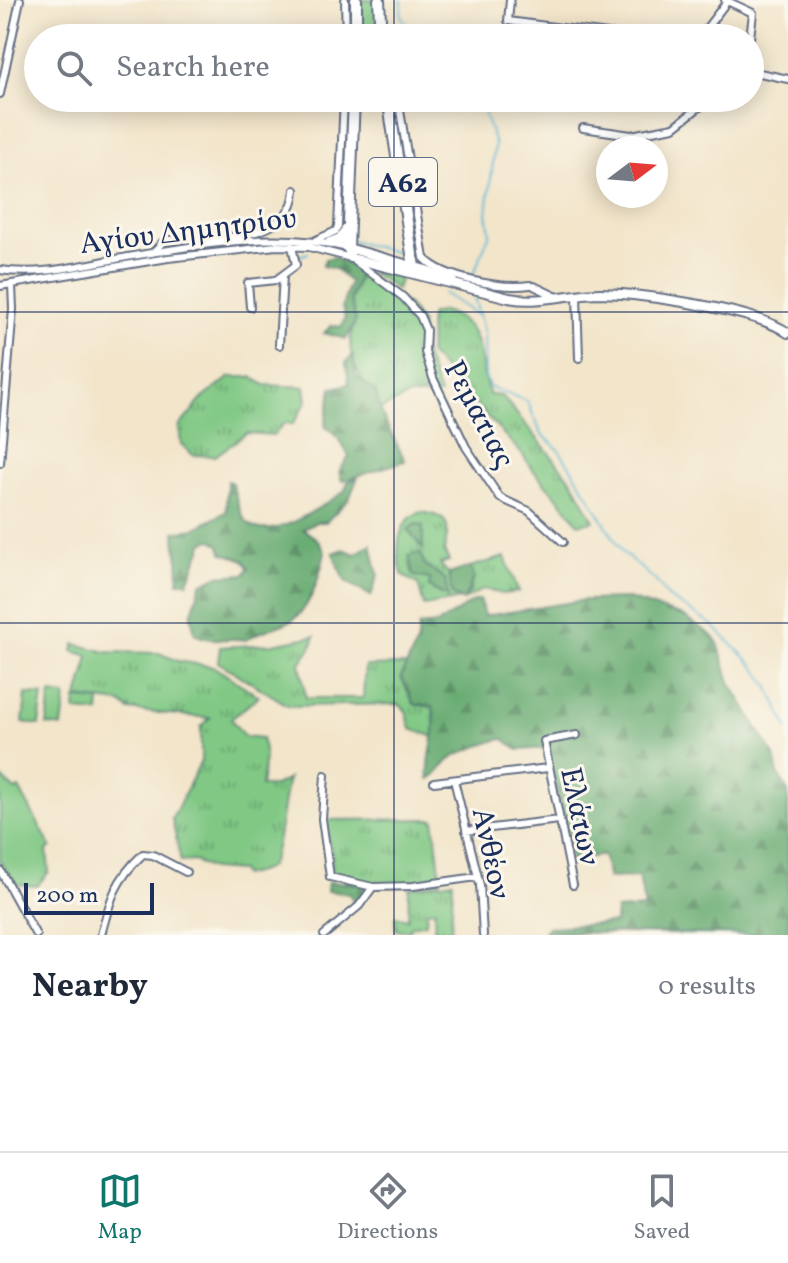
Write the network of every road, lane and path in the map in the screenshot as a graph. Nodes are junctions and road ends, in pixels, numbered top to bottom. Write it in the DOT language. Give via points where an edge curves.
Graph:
graph roads {
  1 [pos="20,0"];
  2 [pos="345,0"];
  3 [pos="356,0"];
  4 [pos="379,0"];
  5 [pos="510,0"];
  6 [pos="727,0"];
  7 [pos="346,24"];
  8 [pos="356,24"];
  9 [pos="380,24"];
  10 [pos="531,24"];
  11 [pos="709,24"];
  12 [pos="752,24"];
  13 [pos="764,74"];
  14 [pos="788,79"];
  15 [pos="0,94"];
  16 [pos="343,112"];
  17 [pos="353,112"];
  18 [pos="390,112"];
  19 [pos="400,112"];
  20 [pos="693,112"];
  21 [pos="583,128"];
  22 [pos="295,190"];
  23 [pos="348,227"];
  24 [pos="316,240"];
  25 [pos="330,243"];
  26 [pos="292,246"];
  27 [pos="152,253"];
  28 [pos="349,253"];
  29 [pos="0,270"];
  30 [pos="413,271"];
  31 [pos="283,275"];
  32 [pos="455,279"];
  33 [pos="12,285"];
  34 [pos="0,286"];
  35 [pos="532,286"];
  36 [pos="502,292"];
  37 [pos="577,295"];
  38 [pos="562,297"];
  39 [pos="534,300"];
  40 [pos="250,307"];
  41 [pos="788,333"];
  42 [pos="279,345"];
  43 [pos="579,358"];
  44 [pos="0,463"];
  45 [pos="563,542"];
  46 [pos="577,735"];
  47 [pos="548,768"];
  48 [pos="325,775"];
  49 [pos="454,780"];
  50 [pos="434,782"];
  51 [pos="559,820"];
  52 [pos="466,831"];
  53 [pos="0,870"];
  54 [pos="186,872"];
  55 [pos="477,877"];
  56 [pos="573,885"];
  57 [pos="373,887"];
  58 [pos="36,935"];
  59 [pos="101,935"];
  60 [pos="324,935"];
  61 [pos="483,935"];
  1 -- 15 [label="street"];
  2 -- 7 [label="street"];
  3 -- 8 [label="highway"];
  4 -- 9 [label="highway"];
  5 -- 10 [label="street" via="508,21"];
  6 -- 11 [label="street"];
  6 -- 12 [label="street" via="753,13"];
  13 -- 14 [label="street"];
  16 -- 24 [label="street" via="338,226"];
  17 -- 23 [label="highway, Α62"];
  18 -- 30 [label="highway, Α62"];
  19 -- 32 [label="street" via="421,253"];
  20 -- 21 [label="street" via="674,127 631,135"];
  22 -- 27 [label="street" via="287,215 273,225 236,236 165,240"];
  23 -- 25 [label="highway" via="343,237"];
  23 -- 28 [label="highway"];
  24 -- 25 [label="street, Αγίου Δημητρίου"];
  24 -- 27 [label="street, Αγίου Δημητρίου" via="275,238"];
  25 -- 28 [label="street, Αγίου Δημητρίου"];
  26 -- 28 [label="street, Αγίου Δημητρίου"];
  26 -- 31 [label="street" via="297,262"];
  26 -- 33 [label="street, Αγίου Δημητρίου" via="161,259"];
  27 -- 29 [label="street, Αγίου Δημητρίου" via="43,272"];
  28 -- 30 [label="main road"];
  28 -- 30 [label="main road, Αγίου Δημητρίου" via="380,257"];
  28 -- 45 [label="street, Ρεματιας" via="420,316 433,378 466,447 500,498 521,506"];
  30 -- 32 [label="main road"];
  31 -- 40 [label="street" via="249,281"];
  31 -- 42 [label="street"];
  32 -- 36 [label="main road"];
  33 -- 34 [label="street, Αγίου Δημητρίου"];
  33 -- 44 [label="street"];
  35 -- 36 [label="street"];
  35 -- 38 [label="street"];
  35 -- 39 [label="street"];
  36 -- 39 [label="main road"];
  37 -- 38 [label="main road"];
  37 -- 41 [label="main road" via="614,294 751,316"];
  37 -- 43 [label="street"];
  38 -- 39 [label="main road"];
  46 -- 47 [label="street, Ελάτων" via="544,741"];
  47 -- 49 [label="street"];
  47 -- 51 [label="street, Ελάτων"];
  48 -- 57 [label="street" via="322,819 330,877"];
  49 -- 50 [label="street"];
  49 -- 52 [label="street, Ανθέον"];
  51 -- 52 [label="street"];
  51 -- 56 [label="street, Ελάτων"];
  52 -- 55 [label="street, Ανθέον"];
  53 -- 58 [label="street"];
  54 -- 59 [label="street" via="143,854 109,900"];
  55 -- 57 [label="street"];
  55 -- 61 [label="street, Ανθέον"];
  57 -- 60 [label="street"];
}
